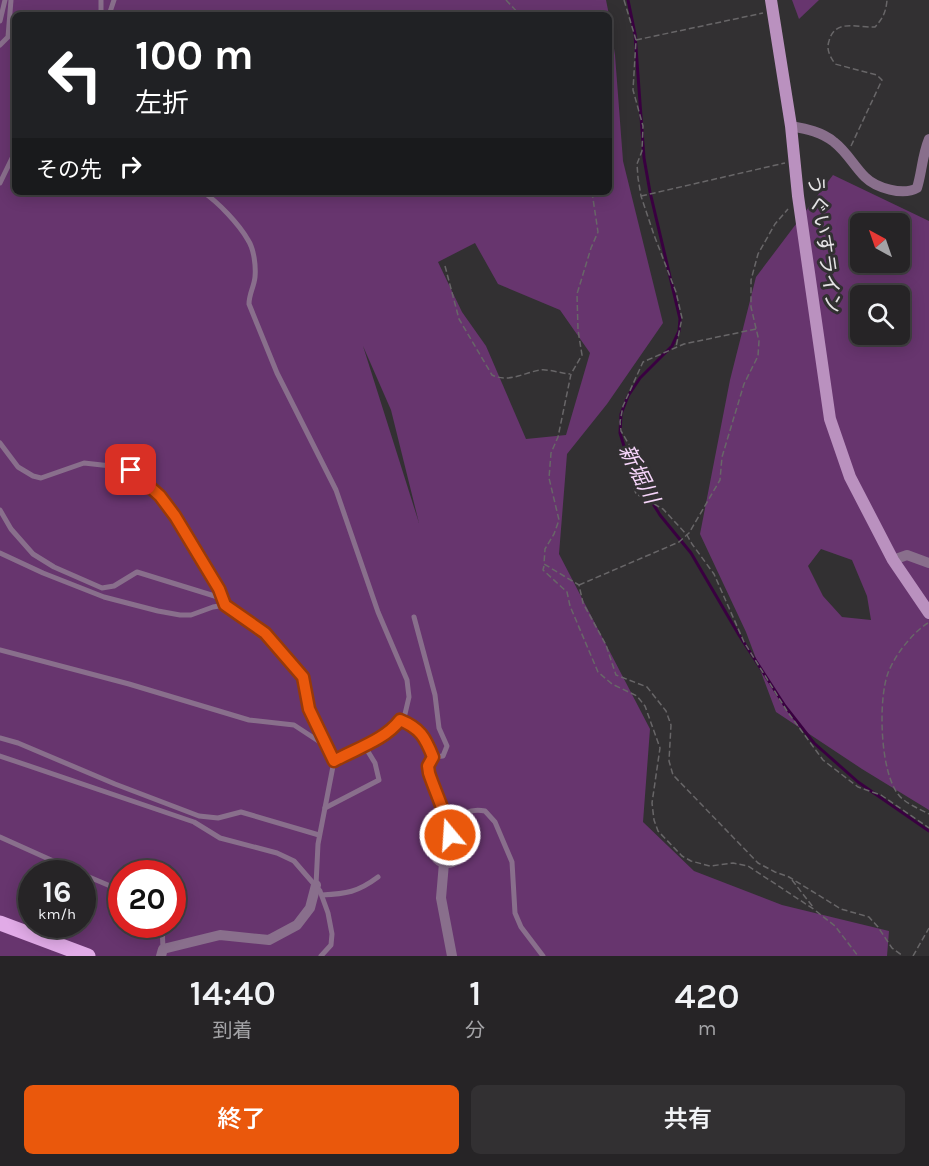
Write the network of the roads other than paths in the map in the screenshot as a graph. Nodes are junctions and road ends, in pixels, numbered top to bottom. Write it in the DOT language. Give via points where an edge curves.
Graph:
graph roads {
  1 [pos="5,0"];
  2 [pos="11,0"];
  3 [pos="772,5"];
  4 [pos="0,21"];
  5 [pos="0,45"];
  6 [pos="791,126"];
  7 [pos="929,140"];
  8 [pos="12,158"];
  9 [pos="0,183"];
  10 [pos="207,195"];
  11 [pos="0,443"];
  12 [pos="0,508"];
  13 [pos="0,553"];
  14 [pos="893,560"];
  15 [pos="929,563"];
  16 [pos="221,598"];
  17 [pos="225,605"];
  18 [pos="929,613"];
  19 [pos="414,617"];
  20 [pos="0,650"];
  21 [pos="400,720"];
  22 [pos="0,738"];
  23 [pos="364,745"];
  24 [pos="327,747"];
  25 [pos="0,756"];
  26 [pos="433,757"];
  27 [pos="334,761"];
  28 [pos="325,808"];
  29 [pos="450,830"];
  30 [pos="320,834"];
  31 [pos="0,837"];
  32 [pos="50,860"];
  33 [pos="444,863"];
  34 [pos="378,877"];
  35 [pos="316,885"];
  36 [pos="322,895"];
  37 [pos="0,923"];
  38 [pos="162,952"];
  39 [pos="88,956"];
  40 [pos="321,956"];
  41 [pos="452,956"];
  42 [pos="543,956"];
  1 -- 4 [label="lane"];
  2 -- 5 [label="lane" via="8,37"];
  3 -- 6 [label="street, うぐいすライン"];
  6 -- 7 [label="street" via="823,135 867,179 896,192 917,188"];
  6 -- 14 [label="street, うぐいすライン" via="830,419 850,477"];
  8 -- 9 [label="lane"];
  10 -- 21 [label="lane" via="249,241 255,278 249,304 277,373 336,490 378,612 407,680 409,697"];
  11 -- 16 [label="lane" via="18,467 41,478 84,463 131,470 175,516"];
  12 -- 16 [label="lane" via="11,529 33,554 102,588 114,586 137,572"];
  13 -- 17 [label="lane" via="104,597 158,612 191,615"];
  14 -- 15 [label="street" via="907,555"];
  14 -- 18 [label="street, うぐいすライン"];
  16 -- 17 [label="lane"];
  17 -- 24 [label="lane" via="265,633 303,677 309,709"];
  19 -- 26 [label="lane" via="435,695 439,728 447,746 443,756"];
  20 -- 24 [label="lane" via="249,720 294,725"];
  21 -- 23 [label="lane" via="384,735"];
  21 -- 26 [label="lane" via="414,726"];
  22 -- 30 [label="lane" via="199,816 218,818 241,812"];
  23 -- 27 [label="lane"];
  23 -- 28 [label="lane" via="375,763 379,780"];
  24 -- 27 [label="lane"];
  25 -- 35 [label="lane" via="194,822 220,838 278,853 294,861"];
  26 -- 29 [label="lane" via="429,773"];
  27 -- 28 [label="lane"];
  28 -- 30 [label="lane"];
  29 -- 33 [label="street" via="433,846 435,857"];
  29 -- 33 [label="street" via="459,841 461,852 455,861"];
  29 -- 42 [label="lane" via="458,816 474,809 485,810 495,822 512,862 515,914"];
  30 -- 35 [label="lane"];
  31 -- 32 [label="lane"];
  33 -- 41 [label="street" via="441,898"];
  34 -- 36 [label="lane" via="348,894"];
  35 -- 36 [label="lane"];
  35 -- 38 [label="street" via="310,908 297,926 269,940 220,935"];
  36 -- 40 [label="lane" via="332,934 331,945"];
  37 -- 39 [label="main road"];
}
